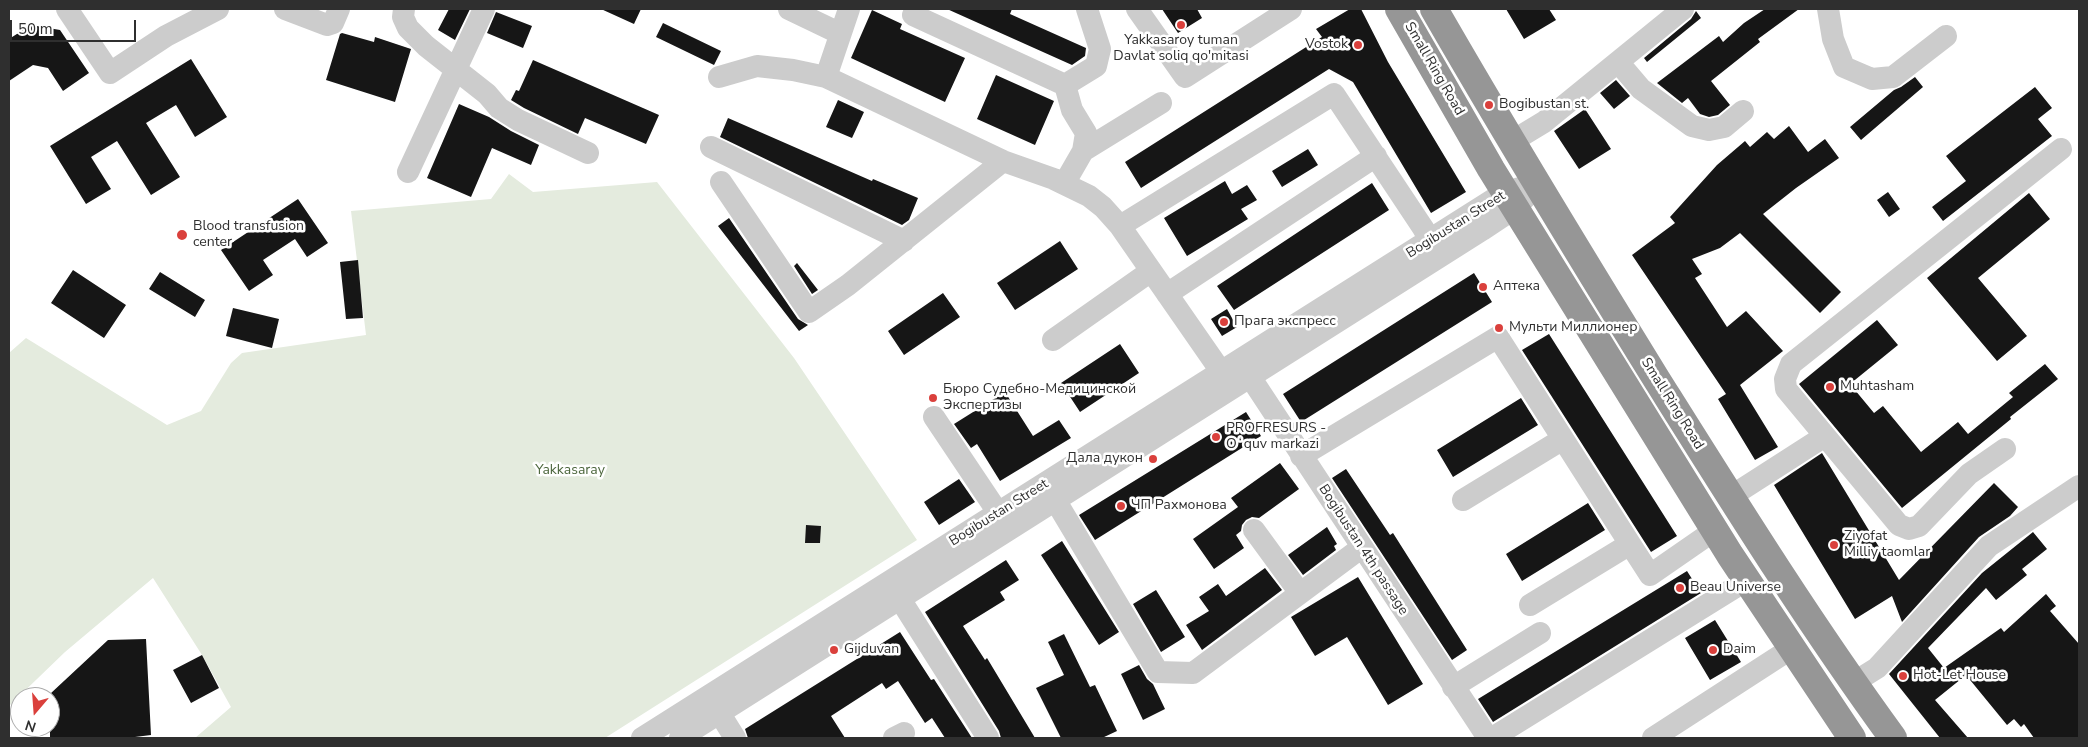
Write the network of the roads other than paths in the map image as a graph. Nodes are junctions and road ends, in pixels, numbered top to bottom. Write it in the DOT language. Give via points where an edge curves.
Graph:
graph roads {
  1 [pos="67,9"];
  2 [pos="218,9"];
  3 [pos="285,9"];
  4 [pos="339,9"];
  5 [pos="404,9"];
  6 [pos="484,9"];
  7 [pos="789,9"];
  8 [pos="849,9"];
  9 [pos="1087,9"];
  10 [pos="1137,9"];
  11 [pos="1291,9"];
  12 [pos="1400,9"];
  13 [pos="1434,9"];
  14 [pos="1683,9"];
  15 [pos="1828,9"];
  16 [pos="914,15"];
  17 [pos="839,32"];
  18 [pos="1946,36"];
  19 [pos="1618,62"];
  20 [pos="456,68"];
  21 [pos="719,77"];
  22 [pos="826,77"];
  23 [pos="1064,85"];
  24 [pos="1161,103"];
  25 [pos="1743,111"];
  26 [pos="1511,142"];
  27 [pos="711,147"];
  28 [pos="2061,149"];
  29 [pos="1083,151"];
  30 [pos="588,153"];
  31 [pos="1376,156"];
  32 [pos="1003,160"];
  33 [pos="408,172"];
  34 [pos="721,182"];
  35 [pos="1064,184"];
  36 [pos="1536,184"];
  37 [pos="1510,200"];
  38 [pos="1120,226"];
  39 [pos="904,241"];
  40 [pos="1435,248"];
  41 [pos="1152,271"];
  42 [pos="1167,294"];
  43 [pos="1053,340"];
  44 [pos="1236,374"];
  45 [pos="934,417"];
  46 [pos="1825,436"];
  47 [pos="1563,439"];
  48 [pos="2005,449"];
  49 [pos="1301,456"];
  50 [pos="2079,486"];
  51 [pos="1050,492"];
  52 [pos="1730,497"];
  53 [pos="1463,500"];
  54 [pos="1004,521"];
  55 [pos="1254,530"];
  56 [pos="1715,530"];
  57 [pos="1630,544"];
  58 [pos="1361,548"];
  59 [pos="1747,580"];
  60 [pos="1300,594"];
  61 [pos="900,599"];
  62 [pos="1530,604"];
  63 [pos="1540,633"];
  64 [pos="1792,648"];
  65 [pos="1853,683"];
  66 [pos="1453,687"];
  67 [pos="714,705"];
  68 [pos="1887,730"];
  69 [pos="642,738"];
  70 [pos="680,738"];
  71 [pos="735,738"];
  72 [pos="988,738"];
  73 [pos="1488,738"];
  74 [pos="1492,738"];
  75 [pos="1653,738"];
  76 [pos="1854,738"];
  1 -- 2 [label="street" via="110,73 166,36"];
  3 -- 4 [label="street" via="327,26 333,22"];
  5 -- 20 [label="street" via="403,17 408,28"];
  6 -- 20 [label="street"];
  7 -- 17 [label="street"];
  8 -- 17 [label="street"];
  9 -- 23 [label="street" via="1100,49 1096,66"];
  10 -- 11 [label="street" via="1185,78"];
  12 -- 37 [label="highway, Small Ring Road"];
  13 -- 26 [label="highway, Small Ring Road"];
  14 -- 19 [label="street"];
  15 -- 18 [label="street" via="1832,39 1844,67 1872,79 1893,77"];
  16 -- 23 [label="street"];
  17 -- 22 [label="street"];
  19 -- 25 [label="street" via="1641,88 1692,126 1709,130 1724,127"];
  19 -- 26 [label="street" via="1544,122"];
  20 -- 30 [label="street" via="499,108"];
  20 -- 33 [label="street"];
  21 -- 22 [label="street, Bogibustan 4th passage" via="757,66"];
  22 -- 32 [label="street, Bogibustan 4th passage"];
  23 -- 29 [label="street" via="1072,110 1086,133"];
  24 -- 29 [label="street"];
  26 -- 36 [label="highway, Small Ring Road"];
  27 -- 39 [label="street"];
  28 -- 46 [label="street" via="1791,364 1785,379 1786,389"];
  29 -- 35 [label="street"];
  31 -- 38 [label="street" via="1334,94"];
  31 -- 40 [label="street"];
  31 -- 42 [label="street"];
  32 -- 35 [label="street, Bogibustan 4th passage"];
  32 -- 39 [label="street"];
  34 -- 39 [label="street" via="809,312"];
  35 -- 38 [label="street, Bogibustan 4th passage" via="1089,196"];
  36 -- 37 [label="street, Bogibustan Street"];
  36 -- 52 [label="highway, Small Ring Road"];
  37 -- 40 [label="street, Bogibustan Street"];
  37 -- 56 [label="highway, Small Ring Road"];
  38 -- 41 [label="street, Bogibustan 4th passage"];
  40 -- 44 [label="street, Bogibustan Street"];
  41 -- 42 [label="street, Bogibustan 4th passage"];
  41 -- 43 [label="street"];
  42 -- 44 [label="street, Bogibustan 4th passage"];
  44 -- 49 [label="street, Bogibustan 4th passage"];
  44 -- 51 [label="street, Bogibustan Street"];
  45 -- 54 [label="street"];
  46 -- 48 [label="street" via="1899,525 1909,529 1919,526 1968,474"];
  46 -- 52 [label="street"];
  47 -- 49 [label="street" via="1498,337"];
  47 -- 53 [label="street"];
  47 -- 57 [label="street"];
  49 -- 58 [label="street, Bogibustan 4th passage"];
  50 -- 65 [label="street" via="1989,546 1877,668"];
  51 -- 54 [label="street, Bogibustan Street"];
  51 -- 60 [label="street" via="1158,672 1193,673"];
  52 -- 65 [label="highway, Small Ring Road"];
  54 -- 61 [label="street, Bogibustan Street"];
  54 -- 67 [label="street, Bogibustan Street"];
  55 -- 60 [label="street"];
  56 -- 57 [label="street" via="1650,575"];
  56 -- 59 [label="highway, Small Ring Road"];
  57 -- 62 [label="street"];
  58 -- 60 [label="street"];
  58 -- 66 [label="street, Bogibustan 4th passage"];
  59 -- 64 [label="highway, Small Ring Road"];
  59 -- 74 [label="street"];
  61 -- 67 [label="street, Bogibustan Street"];
  61 -- 72 [label="street"];
  63 -- 66 [label="street"];
  64 -- 75 [label="street"];
  64 -- 76 [label="highway, Small Ring Road"];
  65 -- 68 [label="highway, Small Ring Road"];
  66 -- 73 [label="street, Bogibustan 4th passage"];
  67 -- 69 [label="street, Bogibustan Street"];
  67 -- 70 [label="street, Bogibustan Street"];
  67 -- 71 [label="street"];
  68 -- 76 [label="highway"];
}
